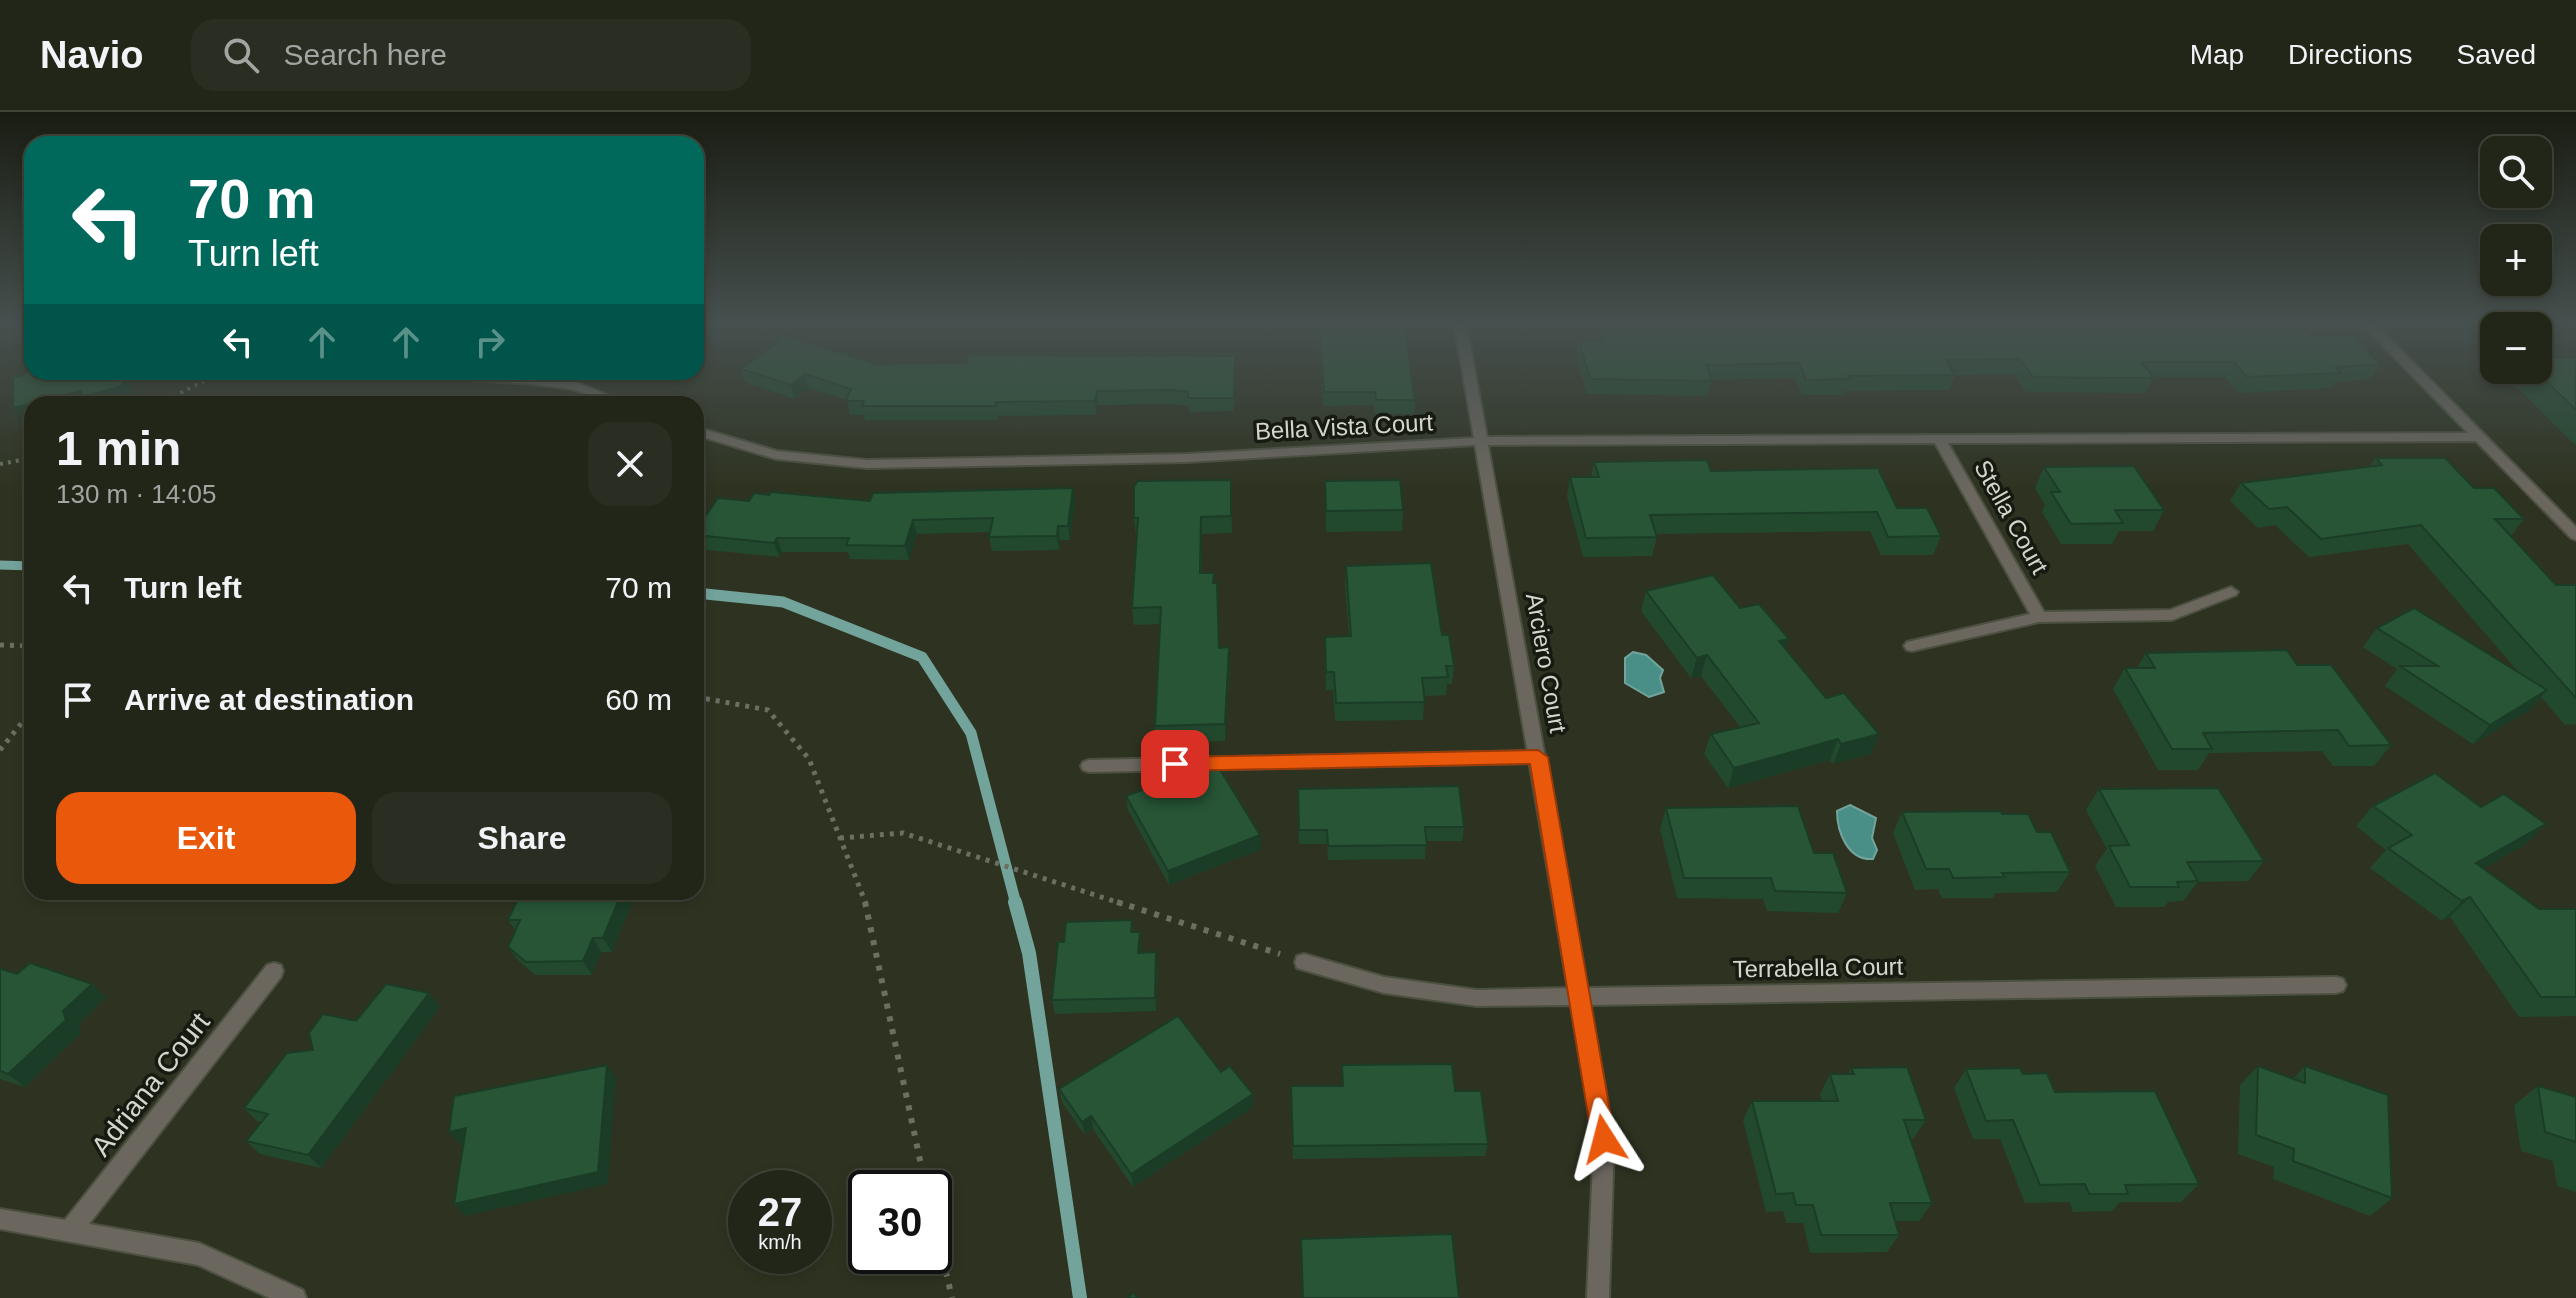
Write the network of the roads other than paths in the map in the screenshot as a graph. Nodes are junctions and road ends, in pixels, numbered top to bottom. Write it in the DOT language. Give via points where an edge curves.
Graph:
graph roads {
  1 [pos="1471,378"];
  2 [pos="2421,378"];
  3 [pos="550,380"];
  4 [pos="602,396"];
  5 [pos="704,433"];
  6 [pos="2479,437"];
  7 [pos="1940,440"];
  8 [pos="1483,441"];
  9 [pos="2576,535"];
  10 [pos="2231,592"];
  11 [pos="2039,617"];
  12 [pos="1912,646"];
  13 [pos="1538,757"];
  14 [pos="1089,766"];
  15 [pos="1304,962"];
  16 [pos="274,971"];
  17 [pos="2336,985"];
  18 [pos="1581,998"];
  19 [pos="0,1219"];
  20 [pos="71,1230"];
  21 [pos="295,1298"];
  22 [pos="1598,1298"];
  1 -- 8 [label="street, Arciero Court"];
  2 -- 6 [label="street"];
  3 -- 4 [label="street"];
  5 -- 8 [label="street, Bella Vista Court" via="776,455 867,464 1187,458"];
  6 -- 7 [label="street, Bella Vista Court"];
  6 -- 9 [label="street"];
  7 -- 8 [label="street, Bella Vista Court"];
  7 -- 11 [label="street, Stella Court"];
  8 -- 13 [label="street, Arciero Court"];
  10 -- 11 [label="street" via="2172,615"];
  11 -- 12 [label="street"];
  13 -- 14 [label="street"];
  13 -- 18 [label="street, Arciero Court"];
  15 -- 18 [label="street, Terrabella Court" via="1384,985 1477,998"];
  16 -- 20 [label="street, Adriana Court"];
  17 -- 18 [label="street, Terrabella Court"];
  18 -- 22 [label="street, Arciero Court" via="1604,1139"];
  19 -- 20 [label="street"];
  20 -- 21 [label="street" via="199,1254"];
}
